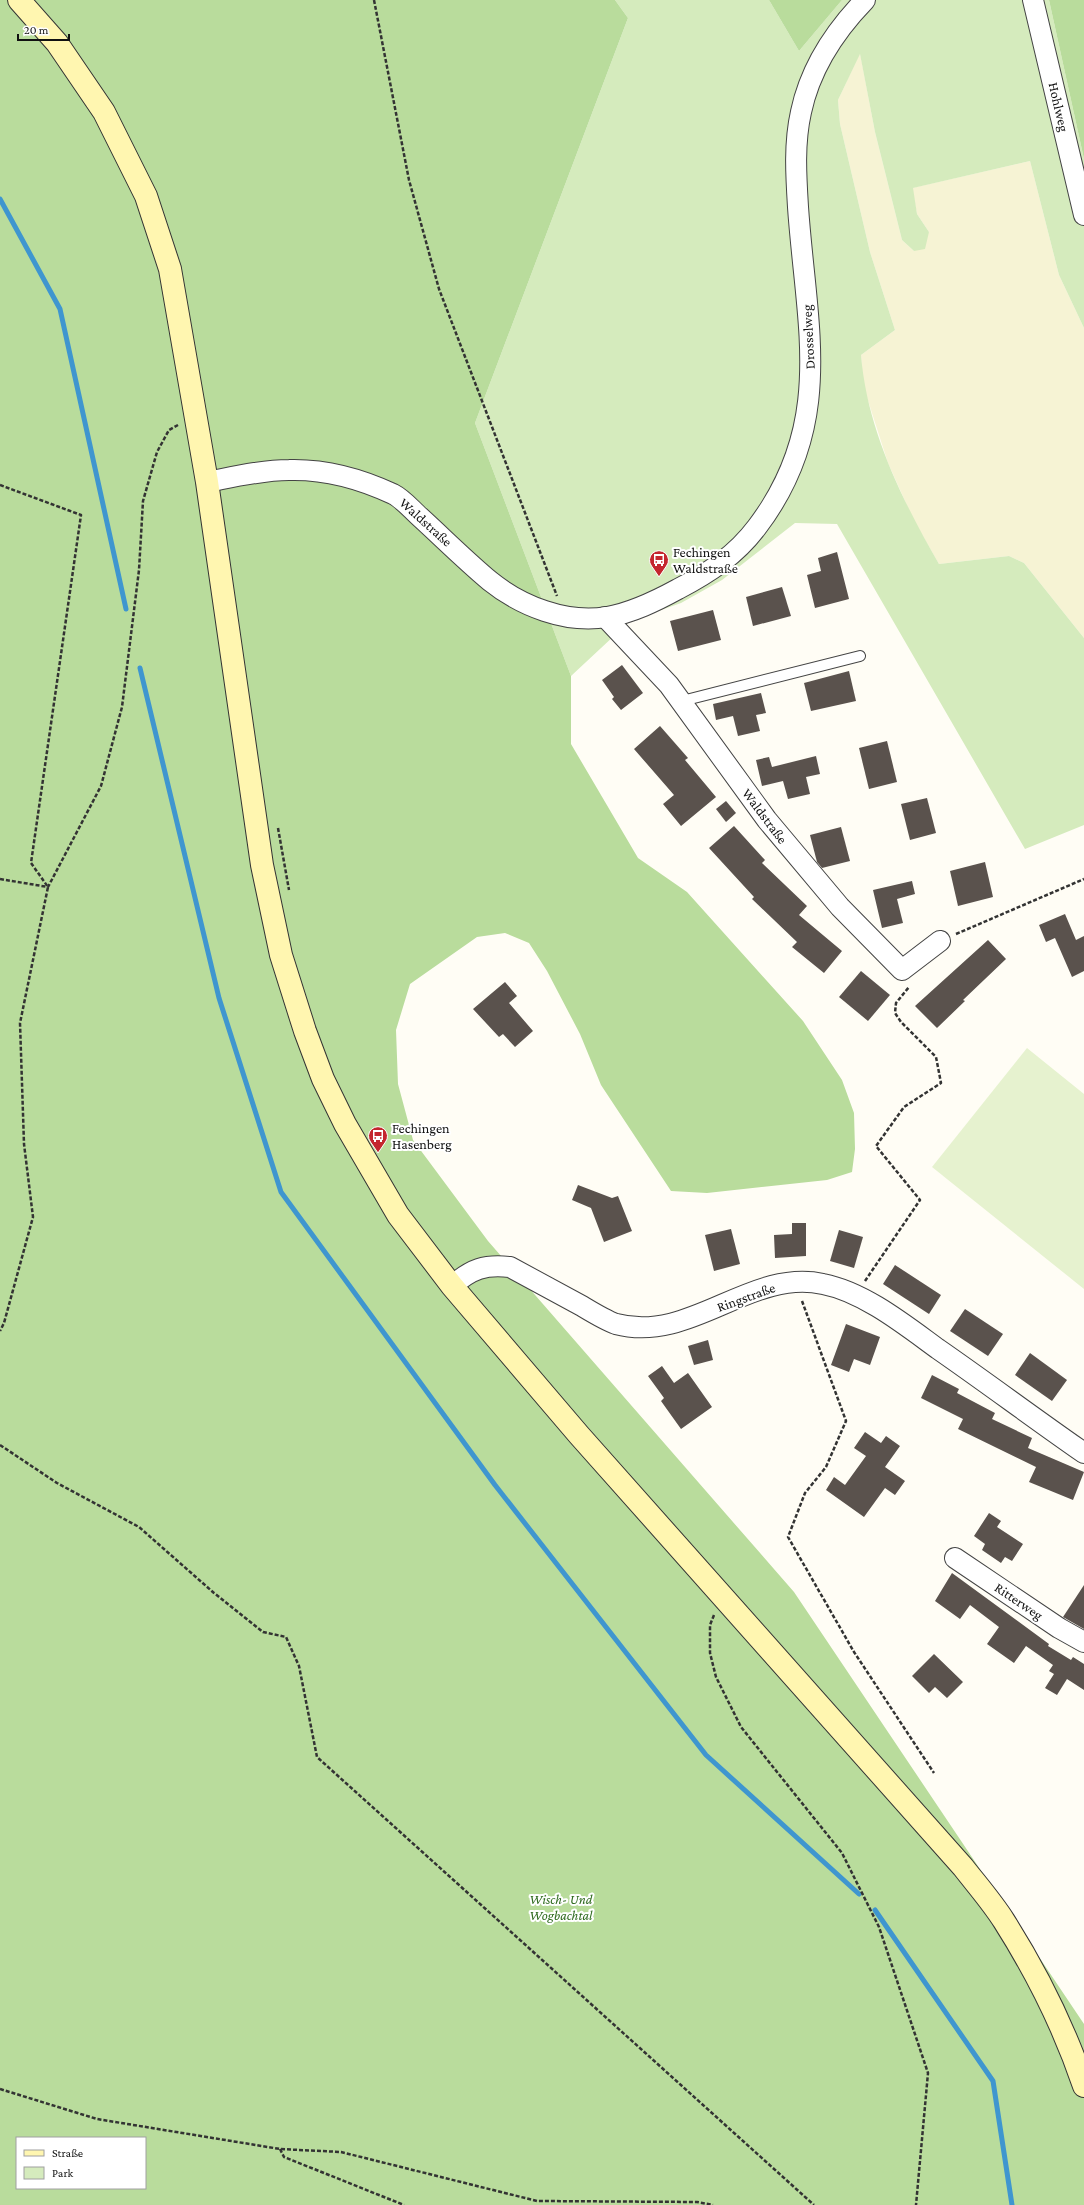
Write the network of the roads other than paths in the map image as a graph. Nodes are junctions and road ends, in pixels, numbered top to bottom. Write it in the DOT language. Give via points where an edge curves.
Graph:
graph roads {
  1 [pos="19,0"];
  2 [pos="866,0"];
  3 [pos="1034,0"];
  4 [pos="1084,215"];
  5 [pos="207,482"];
  6 [pos="630,611"];
  7 [pos="605,617"];
  8 [pos="860,656"];
  9 [pos="682,701"];
  10 [pos="940,941"];
  11 [pos="452,1286"];
  12 [pos="1084,1453"];
  13 [pos="955,1558"];
  14 [pos="1084,1642"];
  15 [pos="1084,2086"];
  1 -- 5 [label="main road" via="57,42 104,112 146,196 170,269"];
  2 -- 6 [label="street, Drosselweg" via="836,34 815,69 801,111 795,157 811,337 809,405 798,452 776,501 732,556 706,574 658,600"];
  3 -- 4 [label="street, Hohlweg"];
  5 -- 7 [label="street, Waldstraße" via="290,470 332,474 361,481 397,496 492,583 517,599 565,616"];
  5 -- 11 [label="main road" via="262,865 281,955 323,1079 345,1124 398,1215"];
  6 -- 7 [label="street, Waldstraße"];
  7 -- 9 [label="street, Waldstraße"];
  8 -- 9 [label="lane"];
  9 -- 10 [label="street, Waldstraße" via="767,820 840,907 902,970"];
  11 -- 12 [label="street, Ringstraße" via="465,1275 492,1265 510,1267 616,1324 644,1326 693,1318 770,1286 794,1282 823,1284 855,1296 896,1318"];
  11 -- 15 [label="main road" via="584,1440 963,1867 1003,1920 1049,1998 1071,2046"];
  13 -- 14 [label="street, Ritterweg"];
}
